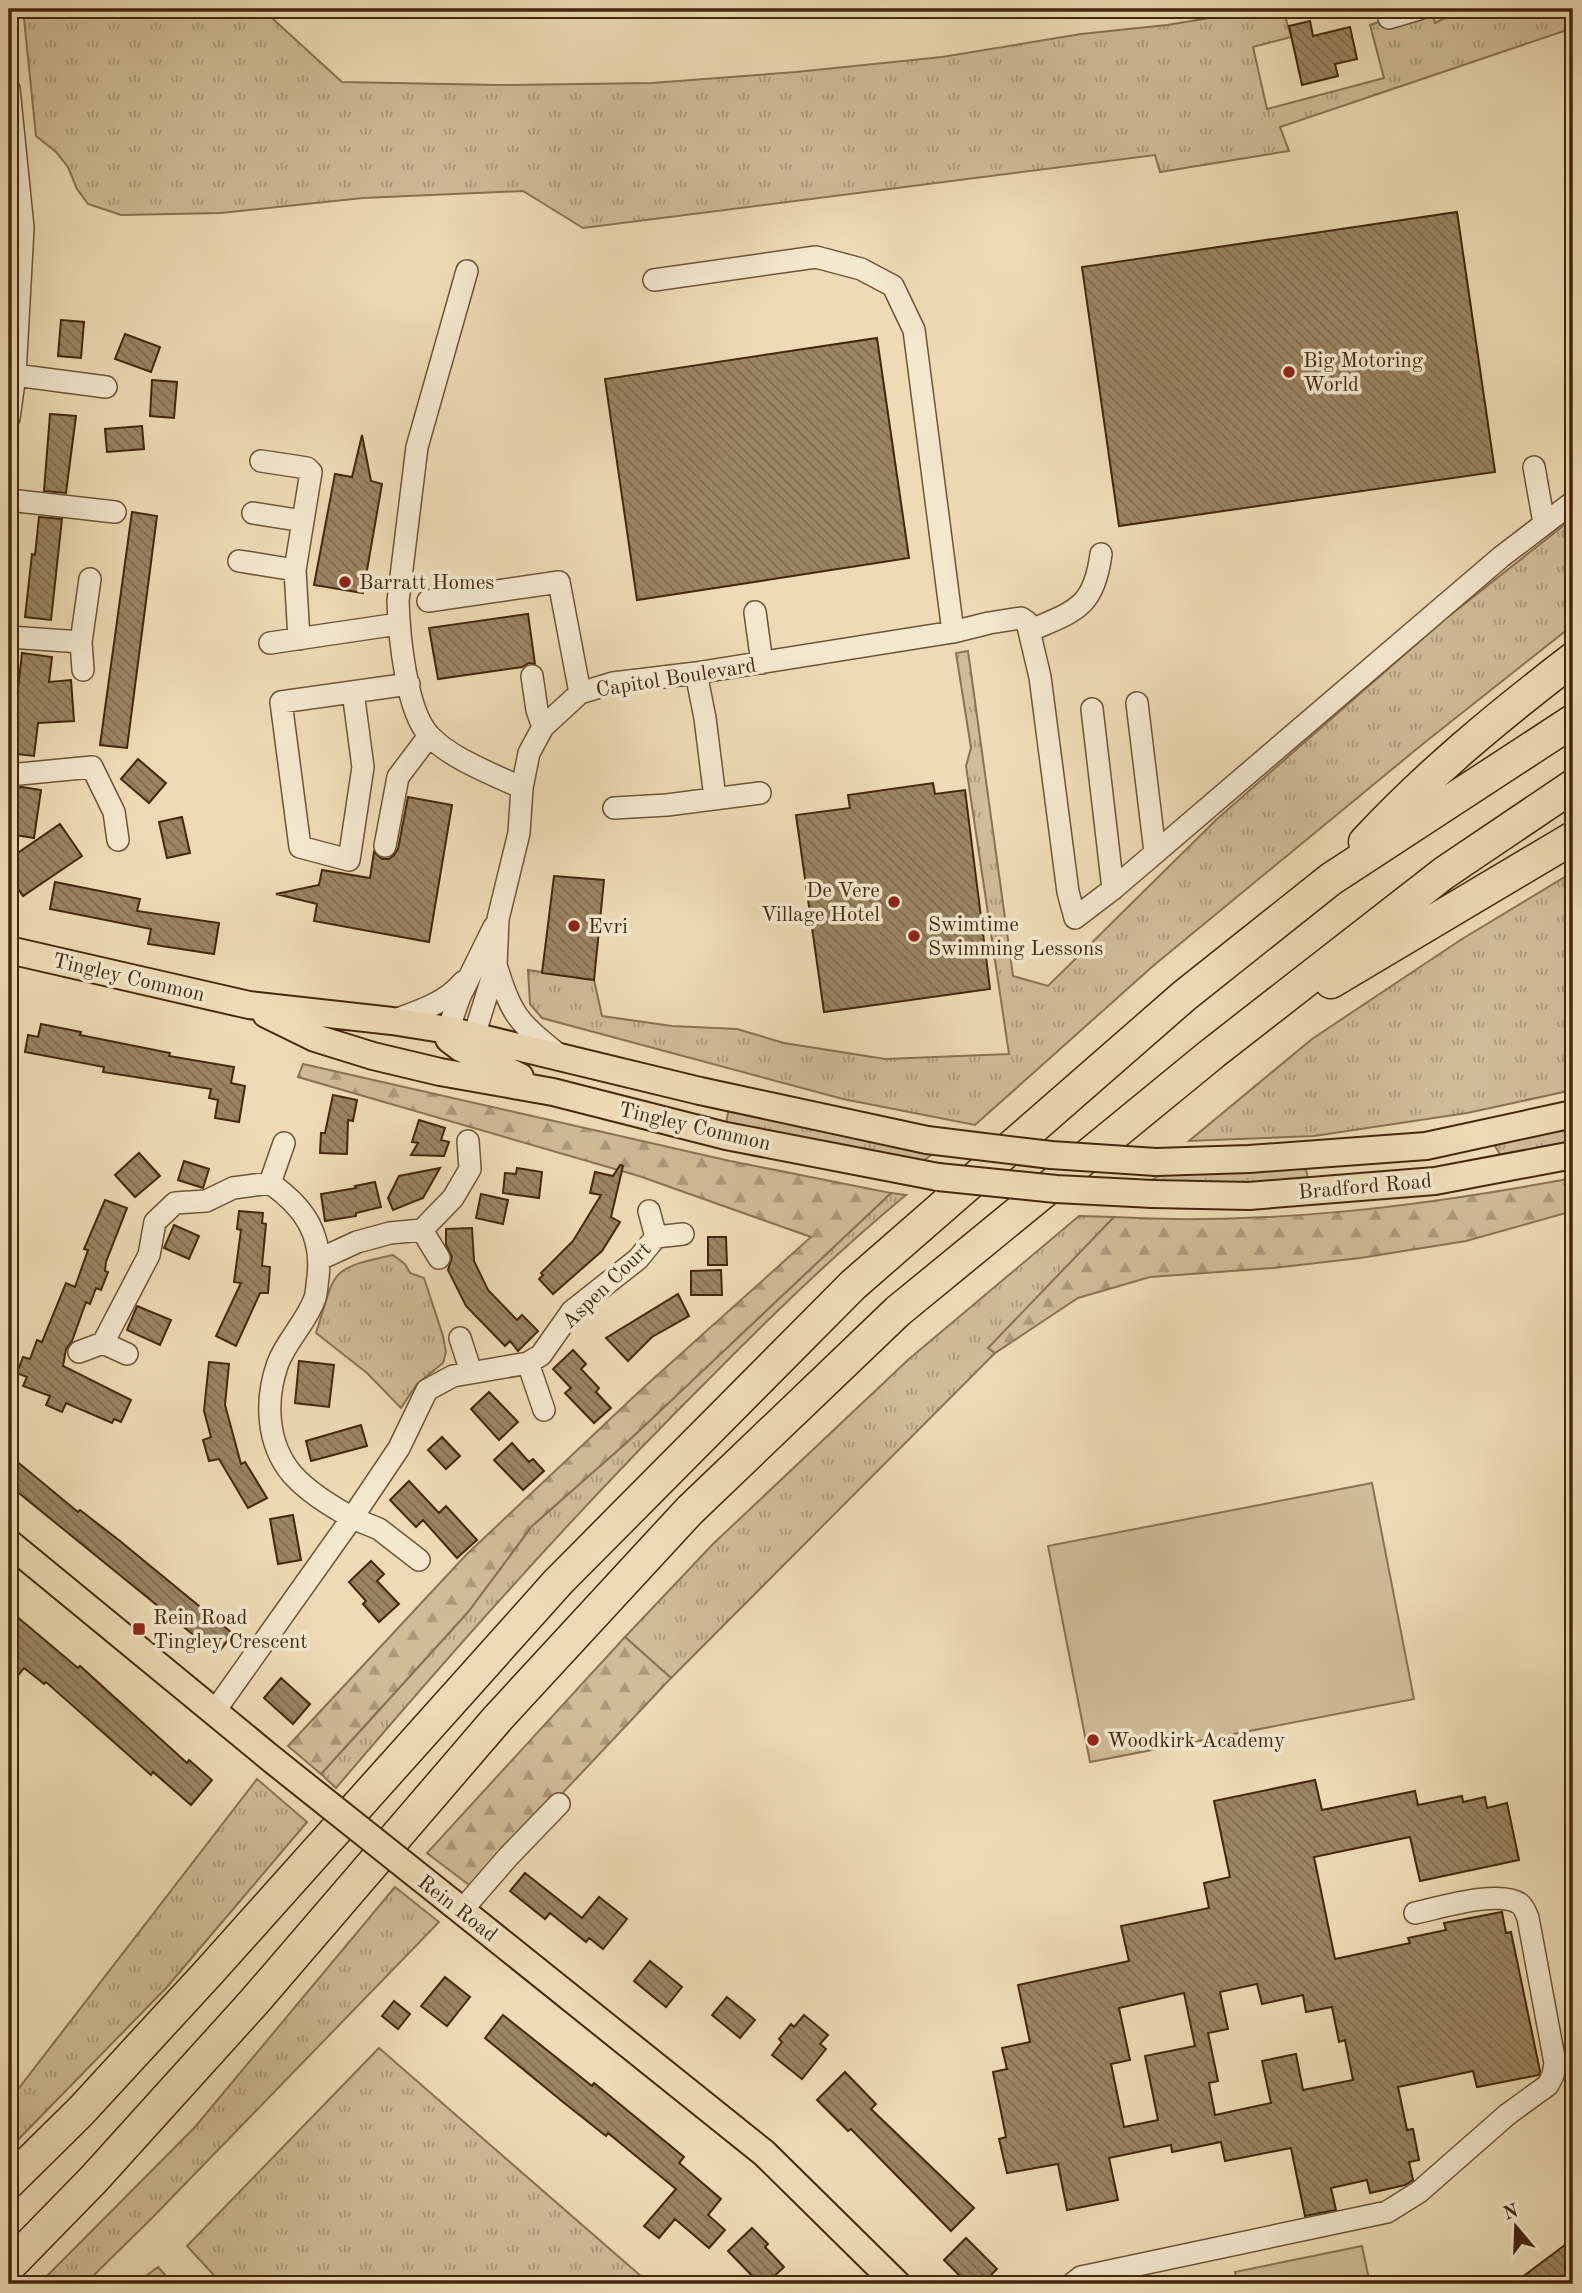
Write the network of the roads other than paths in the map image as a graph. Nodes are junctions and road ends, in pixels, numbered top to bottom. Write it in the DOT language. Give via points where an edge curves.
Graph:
graph roads {
  1 [pos="1419,9"];
  2 [pos="1389,18"];
  3 [pos="9,89"];
  4 [pos="13,163"];
  5 [pos="467,271"];
  6 [pos="654,280"];
  7 [pos="13,361"];
  8 [pos="106,387"];
  9 [pos="9,418"];
  10 [pos="261,461"];
  11 [pos="1534,467"];
  12 [pos="9,500"];
  13 [pos="1573,502"];
  14 [pos="115,512"];
  15 [pos="253,513"];
  16 [pos="303,521"];
  17 [pos="1544,523"];
  18 [pos="1101,554"];
  19 [pos="239,561"];
  20 [pos="295,570"];
  21 [pos="90,579"];
  22 [pos="428,601"];
  23 [pos="755,612"];
  24 [pos="398,624"];
  25 [pos="1029,631"];
  26 [pos="953,632"];
  27 [pos="9,637"];
  28 [pos="299,639"];
  29 [pos="81,642"];
  30 [pos="270,643"];
  31 [pos="1573,659"];
  32 [pos="762,663"];
  33 [pos="83,670"];
  34 [pos="696,673"];
  35 [pos="532,676"];
  36 [pos="409,684"];
  37 [pos="353,692"];
  38 [pos="580,693"];
  39 [pos="1137,703"];
  40 [pos="1092,709"];
  41 [pos="1573,721"];
  42 [pos="543,727"];
  43 [pos="429,736"];
  44 [pos="9,775"];
  45 [pos="1573,786"];
  46 [pos="522,788"];
  47 [pos="760,793"];
  48 [pos="715,798"];
  49 [pos="614,808"];
  50 [pos="1573,838"];
  51 [pos="118,840"];
  52 [pos="385,846"];
  53 [pos="1155,852"];
  54 [pos="1331,878"];
  55 [pos="1113,889"];
  56 [pos="498,919"];
  57 [pos="9,950"];
  58 [pos="496,965"];
  59 [pos="471,972"];
  60 [pos="249,1005"];
  61 [pos="393,1021"];
  62 [pos="461,1038"];
  63 [pos="1213,1053"];
  64 [pos="561,1057"];
  65 [pos="440,1072"];
  66 [pos="553,1092"];
  67 [pos="1573,1114"];
  68 [pos="468,1141"];
  69 [pos="284,1143"];
  70 [pos="1573,1155"];
  71 [pos="1156,1162"];
  72 [pos="270,1183"];
  73 [pos="1153,1194"];
  74 [pos="649,1211"];
  75 [pos="422,1230"];
  76 [pos="683,1234"];
  77 [pos="656,1237"];
  78 [pos="439,1258"];
  79 [pos="320,1259"];
  80 [pos="460,1338"];
  81 [pos="103,1343"];
  82 [pos="79,1352"];
  83 [pos="127,1354"];
  84 [pos="528,1363"];
  85 [pos="471,1371"];
  86 [pos="544,1410"];
  87 [pos="352,1518"];
  88 [pos="9,1543"];
  89 [pos="419,1560"];
  90 [pos="214,1712"];
  91 [pos="559,1804"];
  92 [pos="456,1906"];
  93 [pos="1415,1913"];
  94 [pos="9,2182"];
  95 [pos="9,2266"];
  96 [pos="897,2284"];
  97 [pos="1072,2284"];
  1 -- 2 [label="street"];
  3 -- 4 [label="street"];
  4 -- 7 [label="street" via="23,228"];
  5 -- 24 [label="street" via="417,447"];
  6 -- 26 [label="street" via="816,257 861,268 893,286 914,330"];
  7 -- 8 [label="street"];
  7 -- 9 [label="street"];
  10 -- 16 [label="street" via="310,470"];
  11 -- 17 [label="street"];
  12 -- 14 [label="street"];
  13 -- 17 [label="street"];
  15 -- 16 [label="street"];
  16 -- 20 [label="street"];
  17 -- 53 [label="street"];
  18 -- 25 [label="street" via="1098,577 1086,601"];
  19 -- 20 [label="street"];
  20 -- 28 [label="street"];
  21 -- 29 [label="street"];
  22 -- 38 [label="street" via="559,582"];
  23 -- 32 [label="street"];
  24 -- 28 [label="street"];
  24 -- 36 [label="street"];
  25 -- 26 [label="street, Capitol Boulevard" via="1027,622 1017,617"];
  25 -- 55 [label="street" via="1040,677 1075,918"];
  26 -- 32 [label="street, Capitol Boulevard"];
  27 -- 29 [label="street"];
  28 -- 30 [label="street"];
  29 -- 33 [label="street"];
  31 -- 54 [label="highway" via="1408,795"];
  32 -- 34 [label="street, Capitol Boulevard"];
  34 -- 38 [label="street, Capitol Boulevard" via="613,683"];
  34 -- 48 [label="street"];
  35 -- 42 [label="street"];
  36 -- 37 [label="street"];
  36 -- 43 [label="street" via="415,715"];
  37 -- 37 [label="street" via="281,702 300,847 349,860 363,767"];
  38 -- 42 [label="street, Capitol Boulevard"];
  39 -- 53 [label="street"];
  40 -- 55 [label="street"];
  41 -- 54 [label="highway"];
  42 -- 46 [label="street, Capitol Boulevard" via="530,754"];
  43 -- 46 [label="street" via="463,760"];
  43 -- 52 [label="street" via="398,778"];
  44 -- 51 [label="street" via="92,767 114,812"];
  45 -- 63 [label="highway" via="1444,873"];
  46 -- 56 [label="street, Capitol Boulevard" via="519,833"];
  47 -- 48 [label="street"];
  48 -- 49 [label="street"];
  50 -- 63 [label="highway"];
  53 -- 55 [label="street"];
  54 -- 94 [label="highway" via="1184,996 853,1284 558,1582 191,1992"];
  56 -- 58 [label="street, Capitol Boulevard"];
  56 -- 59 [label="street, Capitol Boulevard"];
  57 -- 60 [label="main road, Tingley Common"];
  58 -- 62 [label="street, Capitol Boulevard"];
  58 -- 64 [label="street, Capitol Boulevard" via="517,1019"];
  59 -- 61 [label="street, Capitol Boulevard" via="438,1004"];
  59 -- 62 [label="street, Capitol Boulevard" via="460,996"];
  60 -- 61 [label="main road, Tingley Common"];
  60 -- 65 [label="main road, Tingley Common" via="315,1038"];
  61 -- 62 [label="main road, Tingley Common"];
  62 -- 64 [label="main road, Tingley Common"];
  62 -- 65 [label="main road"];
  62 -- 66 [label="main road"];
  63 -- 95 [label="highway" via="898,1311 688,1511 498,1718 254,2002 102,2171"];
  64 -- 71 [label="main road, Tingley Common, bridge" via="926,1140"];
  65 -- 66 [label="main road, Tingley Common"];
  66 -- 73 [label="main road, Tingley Common, bridge" via="726,1136 938,1177"];
  67 -- 71 [label="main road, Bradford Road" via="1426,1146"];
  68 -- 75 [label="street" via="470,1169 453,1198"];
  69 -- 72 [label="street"];
  70 -- 73 [label="main road, Bradford Road" via="1435,1181 1250,1196"];
  72 -- 79 [label="street" via="290,1197 310,1223"];
  72 -- 81 [label="street" via="233,1188 206,1201 175,1203 155,1222 149,1255"];
  74 -- 77 [label="street, Aspen Court"];
  75 -- 78 [label="street"];
  75 -- 79 [label="street" via="357,1242"];
  76 -- 77 [label="street, Aspen Court"];
  77 -- 84 [label="street, Aspen Court" via="638,1259 572,1311 541,1355"];
  79 -- 87 [label="street" via="316,1296 279,1361 269,1416 274,1445 291,1473 316,1496"];
  80 -- 85 [label="street"];
  81 -- 82 [label="street"];
  81 -- 83 [label="street"];
  84 -- 85 [label="street"];
  84 -- 86 [label="street"];
  85 -- 87 [label="street" via="427,1390 399,1448"];
  87 -- 89 [label="street" via="379,1529"];
  87 -- 90 [label="street"];
  88 -- 90 [label="main road, Rein Road"];
  90 -- 92 [label="main road, Rein Road, bridge"];
  91 -- 92 [label="street"];
  92 -- 96 [label="main road, Rein Road" via="764,2152"];
  93 -- 97 [label="street" via="1492,1898 1508,1898 1522,1905 1555,2063 1548,2085 1419,2192 1387,2212 1081,2277"];
}
